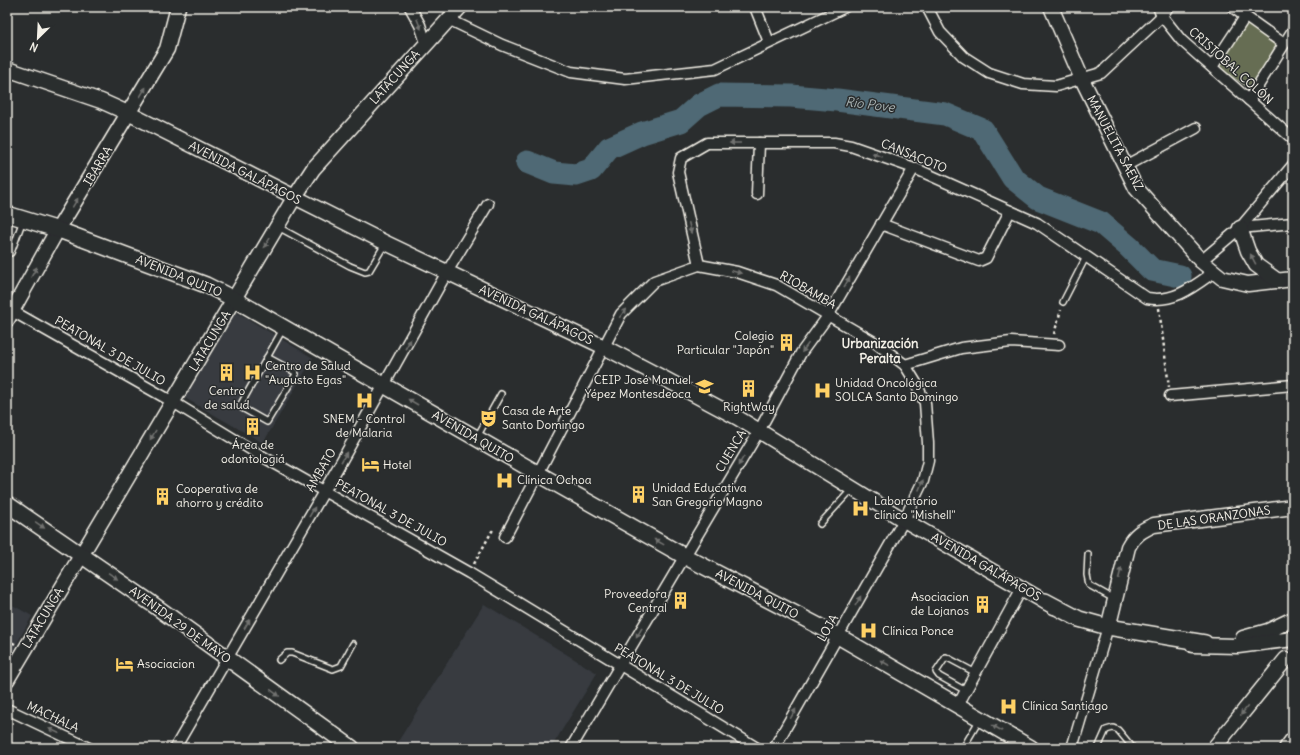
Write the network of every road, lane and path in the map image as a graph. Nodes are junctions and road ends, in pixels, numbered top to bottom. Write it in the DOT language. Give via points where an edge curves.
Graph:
graph roads {
  1 [pos="178,7"];
  2 [pos="410,7"];
  3 [pos="460,7"];
  4 [pos="755,7"];
  5 [pos="845,7"];
  6 [pos="927,7"];
  7 [pos="1051,7"];
  8 [pos="1168,7"];
  9 [pos="1232,7"];
  10 [pos="1160,12"];
  11 [pos="1245,17"];
  12 [pos="448,19"];
  13 [pos="1293,30"];
  14 [pos="770,42"];
  15 [pos="426,43"];
  16 [pos="1284,44"];
  17 [pos="1212,67"];
  18 [pos="7,69"];
  19 [pos="1081,77"];
  20 [pos="1249,100"];
  21 [pos="130,114"];
  22 [pos="1196,128"];
  23 [pos="1293,139"];
  24 [pos="759,143"];
  25 [pos="1293,165"];
  26 [pos="1125,166"];
  27 [pos="914,168"];
  28 [pos="757,194"];
  29 [pos="294,198"];
  30 [pos="488,204"];
  31 [pos="1010,211"];
  32 [pos="7,214"];
  33 [pos="24,219"];
  34 [pos="1293,223"];
  35 [pos="881,224"];
  36 [pos="278,226"];
  37 [pos="1240,228"];
  38 [pos="59,230"];
  39 [pos="386,243"];
  40 [pos="11,253"];
  41 [pos="1086,257"];
  42 [pos="1201,261"];
  43 [pos="698,265"];
  44 [pos="447,272"];
  45 [pos="1214,272"];
  46 [pos="1293,279"];
  47 [pos="1278,281"];
  48 [pos="234,299"];
  49 [pos="1158,300"];
  50 [pos="1063,302"];
  51 [pos="9,313"];
  52 [pos="828,316"];
  53 [pos="284,328"];
  54 [pos="1055,345"];
  55 [pos="604,347"];
  56 [pos="267,357"];
  57 [pos="905,365"];
  58 [pos="1293,385"];
  59 [pos="384,386"];
  60 [pos="501,394"];
  61 [pos="1170,396"];
  62 [pos="173,402"];
  63 [pos="759,430"];
  64 [pos="476,438"];
  65 [pos="537,473"];
  66 [pos="852,488"];
  67 [pos="324,491"];
  68 [pos="7,504"];
  69 [pos="1293,507"];
  70 [pos="904,520"];
  71 [pos="820,524"];
  72 [pos="505,537"];
  73 [pos="81,554"];
  74 [pos="1088,554"];
  75 [pos="684,556"];
  76 [pos="469,572"];
  77 [pos="1022,588"];
  78 [pos="1114,599"];
  79 [pos="1045,601"];
  80 [pos="1293,619"];
  81 [pos="1108,627"];
  82 [pos="838,636"];
  83 [pos="1293,639"];
  84 [pos="1205,643"];
  85 [pos="353,644"];
  86 [pos="227,658"];
  87 [pos="1286,659"];
  88 [pos="279,660"];
  89 [pos="620,665"];
  90 [pos="976,673"];
  91 [pos="7,680"];
  92 [pos="966,691"];
  93 [pos="958,705"];
  94 [pos="7,709"];
  95 [pos="980,718"];
  96 [pos="1293,740"];
  97 [pos="89,748"];
  98 [pos="175,748"];
  99 [pos="352,748"];
  100 [pos="571,748"];
  101 [pos="757,748"];
  102 [pos="774,748"];
  103 [pos="963,748"];
  104 [pos="1031,748"];
  105 [pos="1072,748"];
  106 [pos="1098,748"];
  107 [pos="1133,748"];
  108 [pos="1214,748"];
  109 [pos="1287,748"];
  21 -- 1 [label="street, IBARRA, one-way" via="167,49"];
  2 -- 15 [label="street, one-way"];
  3 -- 12 [label="street, LATACUNGA"];
  4 -- 14 [label="street"];
  5 -- 14 [label="street"];
  6 -- 19 [label="street" via="940,32 964,57 989,73 1023,84 1056,86"];
  7 -- 19 [label="street, MANUELITA SAENZ"];
  8 -- 10 [label="street"];
  9 -- 11 [label="street"];
  10 -- 17 [label="street, CRISTOBAL COLÓN" via="1181,40"];
  10 -- 19 [label="street" via="1101,73"];
  11 -- 16 [label="street"];
  11 -- 17 [label="street"];
  12 -- 14 [label="street" via="502,45 571,72 625,79 715,69"];
  12 -- 15 [label="street, LATACUNGA"];
  13 -- 16 [label="street"];
  15 -- 29 [label="street, LATACUNGA" via="314,169"];
  16 -- 20 [label="street"];
  17 -- 20 [label="street, CRISTOBAL COLÓN"];
  18 -- 21 [label="street, AVENIDA GALÁPAGOS" via="101,101"];
  19 -- 26 [label="street, MANUELITA SAENZ"];
  20 -- 23 [label="street, CRISTOBAL COLÓN"];
  21 -- 29 [label="street, AVENIDA GALÁPAGOS"];
  38 -- 21 [label="street, IBARRA, one-way"];
  22 -- 26 [label="street"];
  27 -- 24 [label="street, CANSACOTO, one-way" via="851,146 834,143"];
  24 -- 28 [label="street"];
  24 -- 43 [label="street, CANSACOTO, one-way" via="706,144 680,158 678,172"];
  25 -- 37 [label="street"];
  26 -- 42 [label="street, MANUELITA SAENZ" via="1136,188"];
  27 -- 31 [label="street, CANSACOTO"];
  27 -- 35 [label="street, CUENCA"];
  29 -- 36 [label="street, LATACUNGA"];
  29 -- 39 [label="street, AVENIDA GALÁPAGOS"];
  30 -- 44 [label="street, AMBATO"];
  31 -- 35 [label="street" via="986,258 979,261"];
  31 -- 41 [label="street, CANSACOTO" via="1037,223"];
  32 -- 33 [label="main road, AVENIDA QUITO"];
  33 -- 38 [label="main road, AVENIDA QUITO"];
  33 -- 40 [label="lane"];
  34 -- 37 [label="street"];
  52 -- 35 [label="street, CUENCA, one-way"];
  36 -- 39 [label="lane" via="365,272 369,271"];
  36 -- 48 [label="street, LATACUNGA, one-way"];
  37 -- 42 [label="street"];
  47 -- 37 [label="street, one-way" via="1256,266"];
  38 -- 48 [label="main road, AVENIDA QUITO" via="206,285"];
  51 -- 38 [label="street, IBARRA, one-way"];
  39 -- 44 [label="street, AVENIDA GALÁPAGOS"];
  41 -- 49 [label="street, CANSACOTO" via="1147,298"];
  41 -- 50 [label="lane"];
  42 -- 45 [label="street, MANUELITA SAENZ"];
  43 -- 52 [label="street, RIOBAMBA, one-way" via="736,272 776,285"];
  55 -- 43 [label="street, one-way" via="621,314 654,281"];
  44 -- 55 [label="street, AVENIDA GALÁPAGOS"];
  59 -- 44 [label="street, AMBATO, one-way"];
  45 -- 47 [label="street, MANUELITA SAENZ" via="1222,278 1248,284"];
  45 -- 49 [label="street" via="1168,299"];
  46 -- 47 [label="street, MANUELITA SAENZ"];
  48 -- 53 [label="main road, AVENIDA QUITO"];
  48 -- 62 [label="street, LATACUNGA"];
  49 -- 61 [label="path"];
  50 -- 54 [label="path"];
  51 -- 62 [label="street, PEATONAL 3 DE JULIO"];
  52 -- 57 [label="street, RIOBAMBA" via="876,342"];
  52 -- 63 [label="street, CUENCA, one-way" via="801,353"];
  53 -- 56 [label="lane"];
  53 -- 59 [label="main road, AVENIDA QUITO"];
  54 -- 57 [label="street" via="1011,342 961,348"];
  55 -- 63 [label="street, AVENIDA GALÁPAGOS"];
  55 -- 65 [label="street"];
  56 -- 56 [label="lane" via="241,404 242,408 267,422 296,374"];
  70 -- 57 [label="street, RIOBAMBA, one-way" via="923,482 928,461 925,404"];
  58 -- 61 [label="street"];
  64 -- 59 [label="main road, AVENIDA QUITO, one-way"];
  67 -- 59 [label="street, AMBATO, one-way"];
  60 -- 64 [label="lane"];
  62 -- 67 [label="street, PEATONAL 3 DE JULIO"];
  62 -- 73 [label="street, LATACUNGA, one-way"];
  63 -- 66 [label="street, AVENIDA GALÁPAGOS"];
  63 -- 75 [label="street, CUENCA, one-way"];
  64 -- 65 [label="main road, AVENIDA QUITO"];
  65 -- 72 [label="street"];
  75 -- 65 [label="main road, AVENIDA QUITO, one-way"];
  66 -- 70 [label="street, AVENIDA GALÁPAGOS"];
  66 -- 71 [label="lane"];
  67 -- 76 [label="street, PEATONAL 3 DE JULIO"];
  86 -- 67 [label="street, AMBATO, one-way"];
  68 -- 73 [label="main road, AVENIDA 29 DE MAYO, one-way"];
  78 -- 69 [label="street, DE LAS ORANZONAS, one-way" via="1128,547 1134,536 1145,529"];
  70 -- 77 [label="street, AVENIDA GALÁPAGOS"];
  82 -- 70 [label="street, LOJA, one-way"];
  72 -- 76 [label="path" via="492,531"];
  73 -- 86 [label="main road, AVENIDA 29 DE MAYO, one-way"];
  73 -- 91 [label="street, LATACUNGA"];
  74 -- 78 [label="lane" via="1089,585"];
  75 -- 82 [label="main road, AVENIDA QUITO"];
  75 -- 89 [label="street, CUENCA, one-way"];
  76 -- 89 [label="street, PEATONAL 3 DE JULIO"];
  77 -- 79 [label="street, AVENIDA GALÁPAGOS"];
  77 -- 90 [label="street"];
  78 -- 81 [label="street, DE LAS ORANZONAS"];
  79 -- 81 [label="street, AVENIDA GALÁPAGOS"];
  79 -- 84 [label="main road" via="1079,618 1108,627"];
  80 -- 81 [label="street, AVENIDA GALÁPAGOS" via="1261,634 1232,639 1191,639"];
  81 -- 83 [label="street, AVENIDA GALÁPAGOS" via="1204,646 1238,646"];
  81 -- 105 [label="street, DE LAS ORANZONAS"];
  93 -- 82 [label="main road, AVENIDA QUITO, one-way"];
  102 -- 82 [label="street, LOJA, one-way"];
  85 -- 88 [label="lane" via="341,666 333,669 292,653 287,653"];
  86 -- 98 [label="street, AMBATO"];
  86 -- 99 [label="main road, AVENIDA 29 DE MAYO, one-way" via="261,678"];
  87 -- 108 [label="street, one-way"];
  89 -- 100 [label="street, CUENCA"];
  89 -- 101 [label="street, PEATONAL 3 DE JULIO"];
  90 -- 92 [label="street"];
  90 -- 92 [label="lane" via="946,657 936,672"];
  92 -- 93 [label="street"];
  93 -- 95 [label="main road, AVENIDA QUITO"];
  97 -- 94 [label="street, MACHALA, one-way"];
  95 -- 103 [label="lane"];
  104 -- 95 [label="main road, AVENIDA QUITO, one-way"];
  96 -- 109 [label="main road"];
  106 -- 107 [label="lane" via="1106,730 1114,728"];
}
